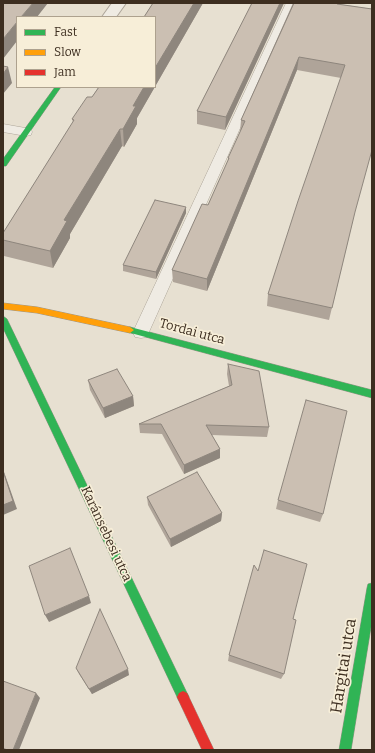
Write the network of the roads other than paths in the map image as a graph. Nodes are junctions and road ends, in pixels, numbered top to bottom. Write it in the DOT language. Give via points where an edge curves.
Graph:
graph roads {
  1 [pos="119,3"];
  2 [pos="291,3"];
  3 [pos="110,16"];
  4 [pos="57,88"];
  5 [pos="3,128"];
  6 [pos="26,132"];
  7 [pos="3,164"];
  8 [pos="3,306"];
  9 [pos="3,319"];
  10 [pos="141,332"];
  11 [pos="372,394"];
  12 [pos="372,588"];
  13 [pos="208,750"];
  14 [pos="345,750"];
  1 -- 3 [label="street"];
  2 -- 10 [label="lane"];
  4 -- 6 [label="street"];
  5 -- 6 [label="lane"];
  6 -- 7 [label="street"];
  8 -- 10 [label="street, Tordai utca" via="37,310"];
  9 -- 13 [label="street, Karánsebesi utca"];
  10 -- 11 [label="street, Tordai utca"];
  12 -- 14 [label="street, Hargitai utca"];
}
